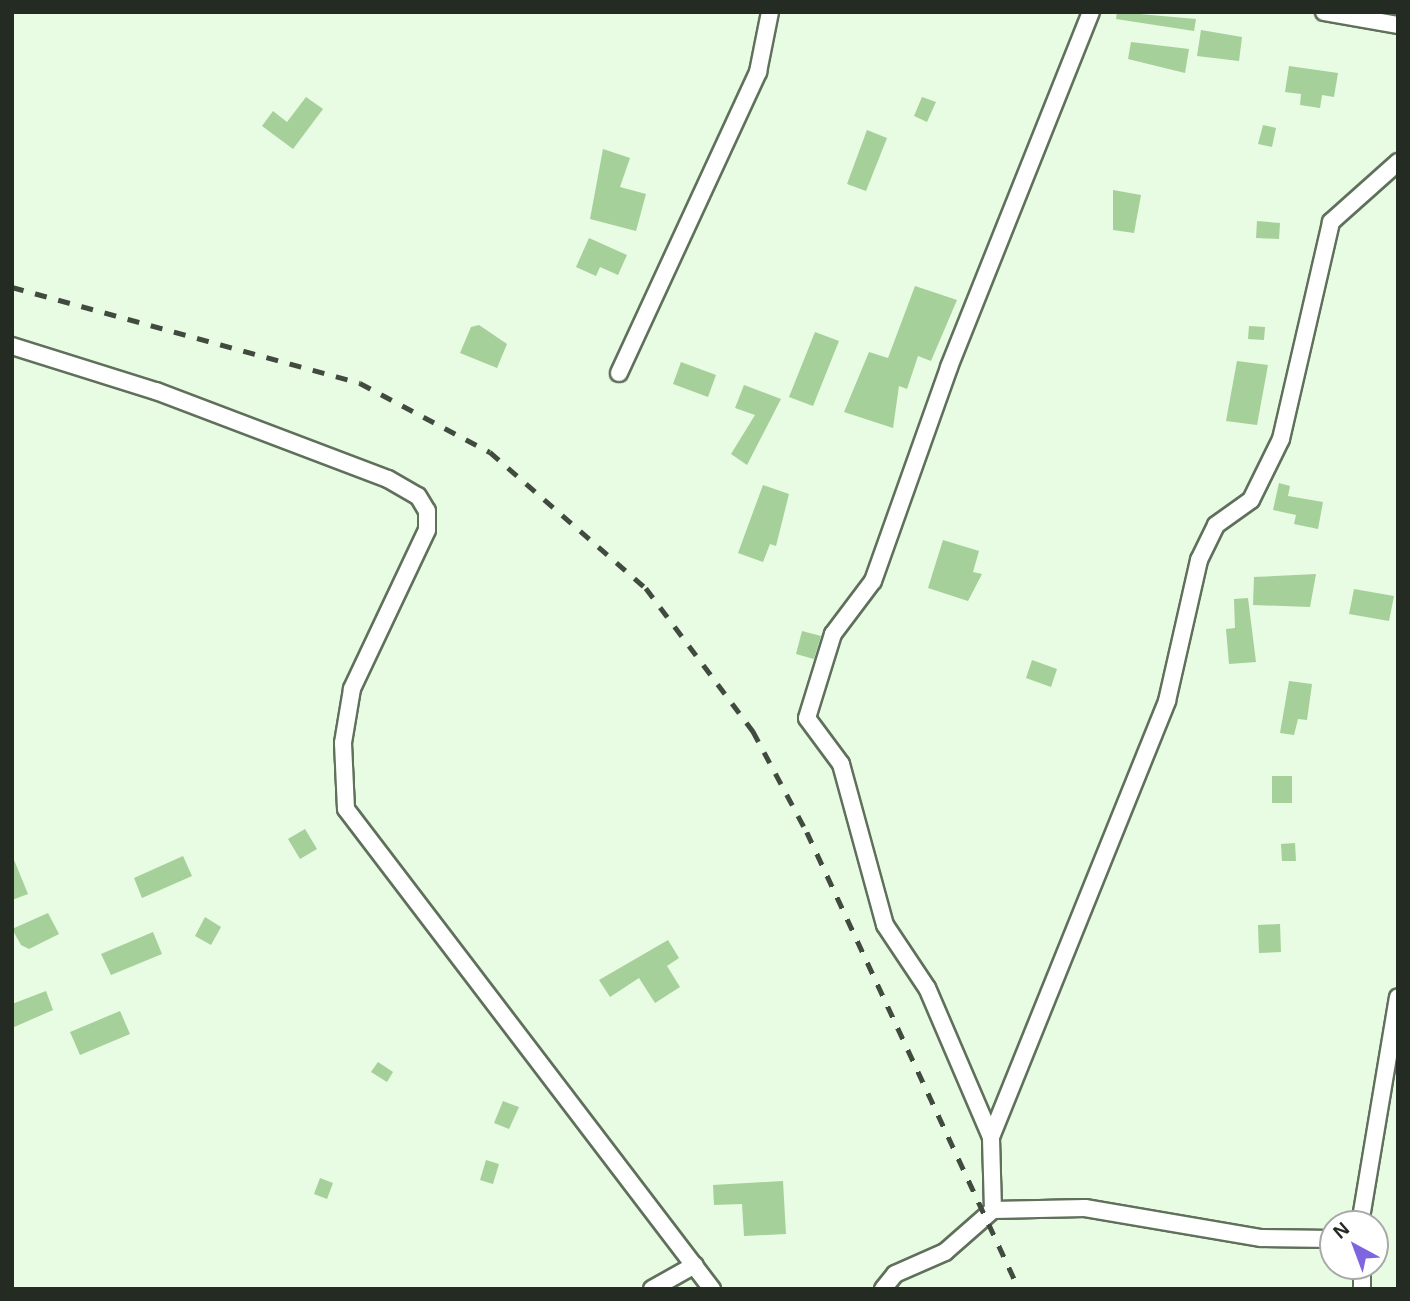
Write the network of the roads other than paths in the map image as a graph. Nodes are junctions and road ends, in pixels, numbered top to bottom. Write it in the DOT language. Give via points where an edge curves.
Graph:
graph roads {
  1 [pos="770,12"];
  2 [pos="1091,12"];
  3 [pos="1324,12"];
  4 [pos="1398,25"];
  5 [pos="1398,162"];
  6 [pos="12,346"];
  7 [pos="619,373"];
  8 [pos="1398,997"];
  9 [pos="991,1137"];
  10 [pos="993,1210"];
  11 [pos="1362,1210"];
  12 [pos="1319,1240"];
  13 [pos="695,1265"];
  14 [pos="652,1289"];
  15 [pos="712,1289"];
  16 [pos="883,1289"];
  1 -- 7 [label="street" via="758,72"];
  2 -- 9 [label="street" via="949,367 873,581 832,634 807,718 841,764 886,925 927,988"];
  3 -- 4 [label="street"];
  5 -- 9 [label="street" via="1345,203 1324,237 1312,325 1281,439 1251,500 1216,525 1199,560 1167,701"];
  6 -- 13 [label="street" via="156,391 388,479 418,496 427,511 427,530 352,689 343,743 346,809"];
  8 -- 11 [label="street"];
  9 -- 10 [label="street"];
  10 -- 12 [label="street" via="1085,1208 1261,1238"];
  10 -- 16 [label="street" via="945,1252 895,1275"];
  13 -- 14 [label="street"];
  13 -- 15 [label="street"];
}
